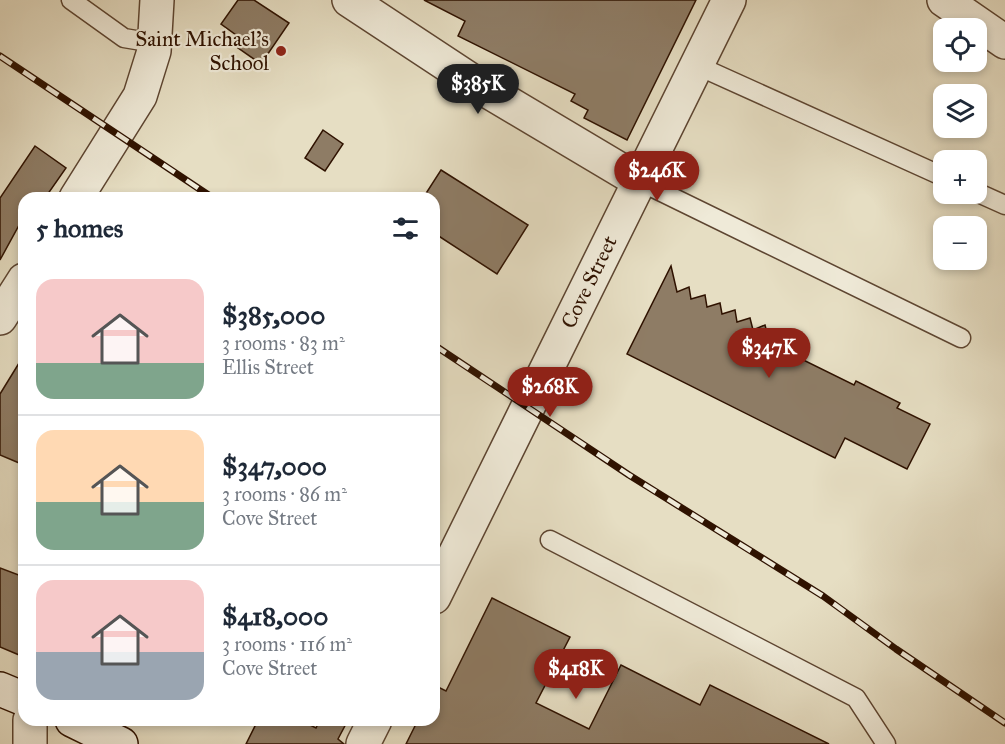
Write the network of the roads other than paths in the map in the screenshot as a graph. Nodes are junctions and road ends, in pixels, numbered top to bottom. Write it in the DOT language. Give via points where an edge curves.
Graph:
graph roads {
  1 [pos="70,0"];
  2 [pos="157,0"];
  3 [pos="349,0"];
  4 [pos="729,0"];
  5 [pos="944,0"];
  6 [pos="1005,42"];
  7 [pos="154,44"];
  8 [pos="696,65"];
  9 [pos="933,172"];
  10 [pos="639,181"];
  11 [pos="80,192"];
  12 [pos="987,197"];
  13 [pos="1005,205"];
  14 [pos="18,279"];
  15 [pos="0,318"];
  16 [pos="962,338"];
  17 [pos="550,540"];
  18 [pos="440,576"];
  19 [pos="0,689"];
  20 [pos="18,696"];
  21 [pos="30,726"];
  22 [pos="84,726"];
  23 [pos="372,726"];
  24 [pos="30,744"];
  25 [pos="121,744"];
  26 [pos="363,744"];
  27 [pos="886,744"];
  1 -- 7 [label="lane" via="124,38"];
  2 -- 7 [label="street"];
  3 -- 10 [label="street" via="481,87"];
  4 -- 8 [label="street, Cove Street"];
  5 -- 6 [label="street"];
  7 -- 11 [label="street" via="140,96"];
  8 -- 9 [label="lane"];
  8 -- 10 [label="street, Cove Street"];
  10 -- 16 [label="lane"];
  10 -- 18 [label="street, Cove Street"];
  12 -- 13 [label="lane"];
  14 -- 15 [label="street"];
  17 -- 27 [label="lane" via="856,698"];
  19 -- 20 [label="street"];
  21 -- 24 [label="street"];
  22 -- 25 [label="street"];
  23 -- 26 [label="street"];
}
